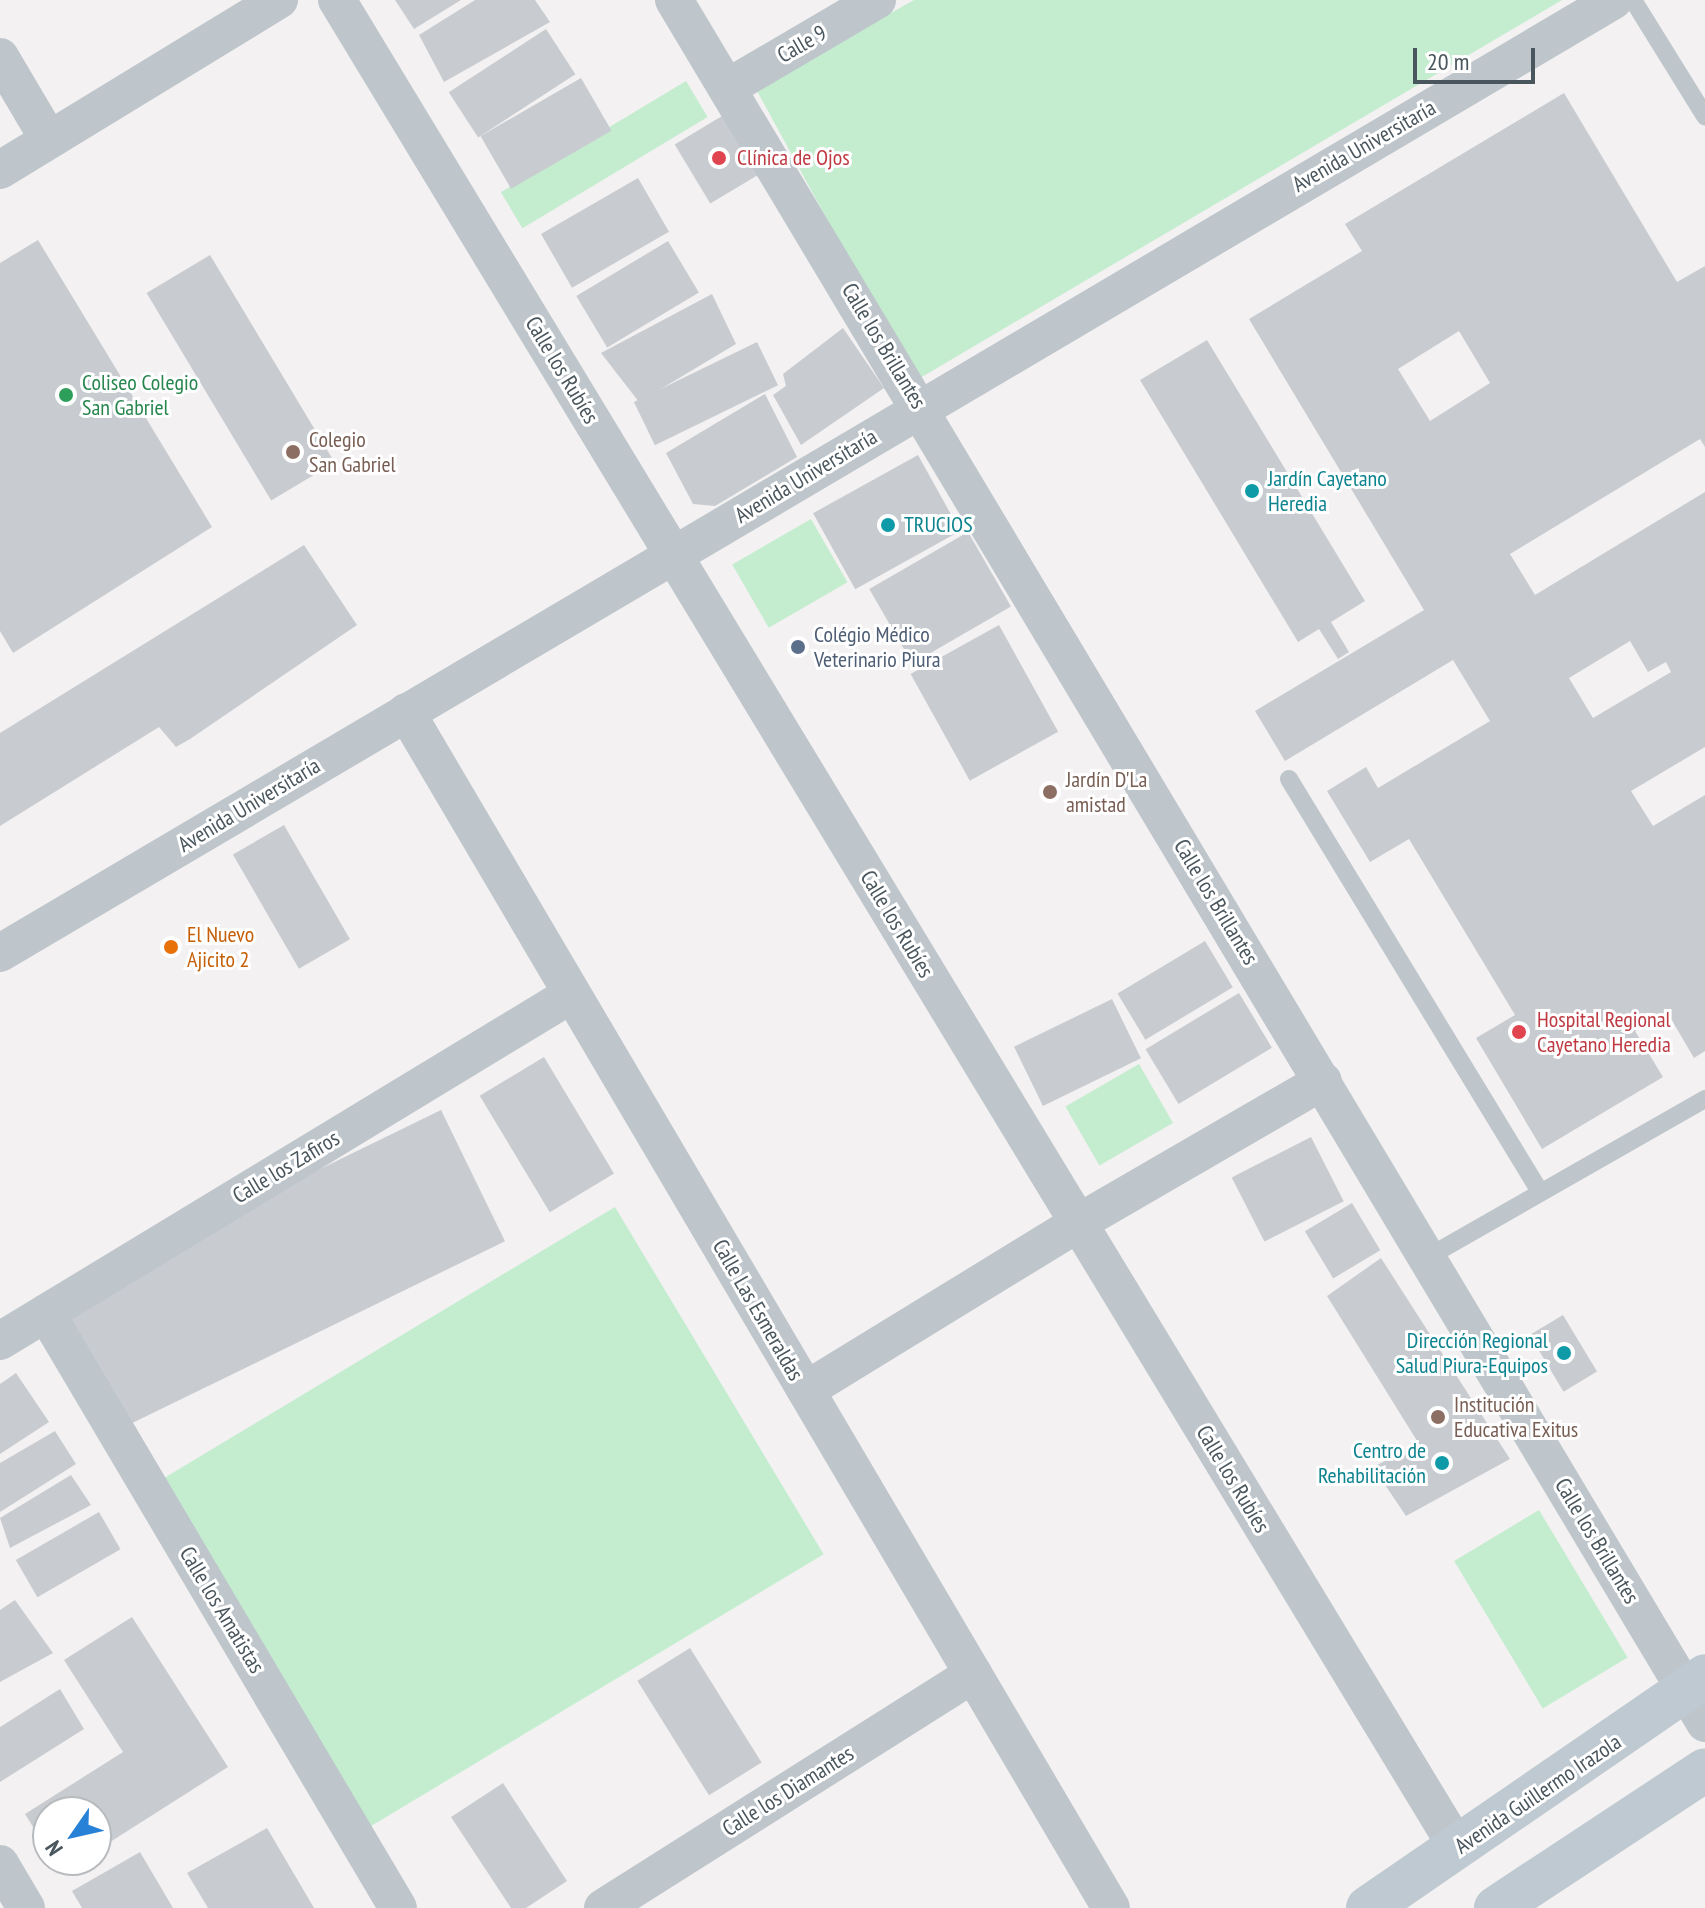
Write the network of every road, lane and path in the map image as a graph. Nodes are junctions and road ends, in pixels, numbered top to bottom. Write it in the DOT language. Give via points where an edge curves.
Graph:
graph roads {
  1 [pos="279,0"];
  2 [pos="337,0"];
  3 [pos="674,0"];
  4 [pos="877,0"];
  5 [pos="1614,0"];
  6 [pos="1633,0"];
  7 [pos="0,57"];
  8 [pos="727,88"];
  9 [pos="1705,116"];
  10 [pos="49,140"];
  11 [pos="0,170"];
  12 [pos="921,407"];
  13 [pos="674,555"];
  14 [pos="406,712"];
  15 [pos="1289,779"];
  16 [pos="0,953"];
  17 [pos="572,994"];
  18 [pos="1323,1081"];
  19 [pos="1705,1099"];
  20 [pos="1540,1192"];
  21 [pos="1078,1223"];
  22 [pos="1428,1257"];
  23 [pos="46,1313"];
  24 [pos="0,1341"];
  25 [pos="806,1390"];
  26 [pos="973,1674"];
  27 [pos="1699,1697"];
  28 [pos="1705,1770"];
  29 [pos="1458,1849"];
  30 [pos="0,1864"];
  31 [pos="26,1908"];
  32 [pos="398,1908"];
  33 [pos="603,1908"];
  34 [pos="1111,1908"];
  35 [pos="1368,1908"];
  36 [pos="1496,1908"];
  1 -- 10 [label="street"];
  2 -- 13 [label="street, Calle los Rubíes"];
  3 -- 8 [label="street, Calle los Brillantes"];
  4 -- 8 [label="street, Calle 9"];
  5 -- 12 [label="street, Avenida Universitaría"];
  6 -- 9 [label="lane"];
  7 -- 10 [label="street"];
  8 -- 12 [label="street, Calle los Brillantes"];
  10 -- 11 [label="street"];
  12 -- 13 [label="street, Avenida Universitaría"];
  12 -- 18 [label="street, Calle los Brillantes"];
  13 -- 14 [label="street, Avenida Universitaría"];
  13 -- 21 [label="street, Calle los Rubíes"];
  14 -- 16 [label="street, Avenida Universitaría"];
  14 -- 17 [label="street, Calle Las Esmeraldas"];
  15 -- 20 [label="lane"];
  17 -- 23 [label="street, Calle los Zafiros"];
  17 -- 25 [label="street, Calle Las Esmeraldas"];
  18 -- 21 [label="street"];
  18 -- 22 [label="street, Calle los Brillantes"];
  19 -- 20 [label="lane"];
  20 -- 22 [label="lane"];
  21 -- 25 [label="street"];
  21 -- 29 [label="street, Calle los Rubíes"];
  22 -- 27 [label="street, Calle los Brillantes"];
  23 -- 24 [label="street, Calle los Zafiros"];
  23 -- 32 [label="street, Calle los Amatistas"];
  25 -- 26 [label="street, Calle Las Esmeraldas"];
  26 -- 33 [label="street, Calle los Diamantes"];
  26 -- 34 [label="street, Calle Las Esmeraldas"];
  27 -- 29 [label="main road, Avenida Guillermo Irazola"];
  28 -- 36 [label="main road"];
  29 -- 35 [label="main road, Avenida Guillermo Irazola"];
  30 -- 31 [label="street"];
}
